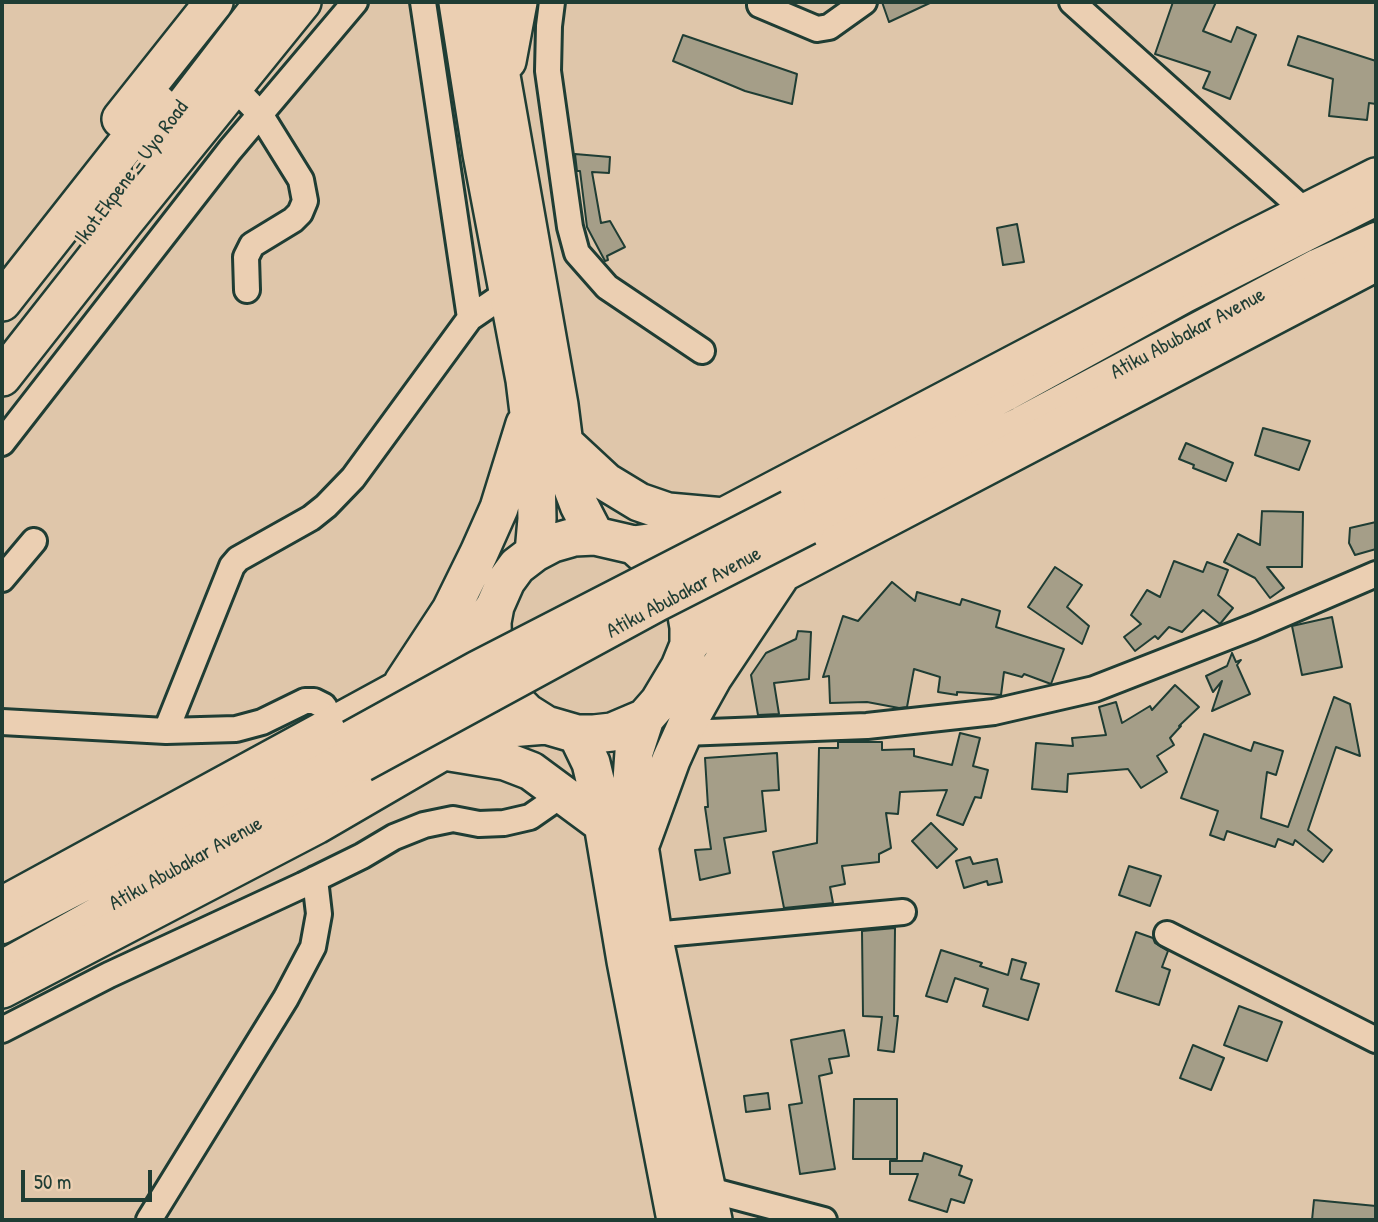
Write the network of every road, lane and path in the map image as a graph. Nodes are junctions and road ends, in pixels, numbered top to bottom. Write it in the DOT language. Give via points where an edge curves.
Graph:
graph roads {
  1 [pos="302,2"];
  2 [pos="355,2"];
  3 [pos="423,2"];
  4 [pos="458,2"];
  5 [pos="488,2"];
  6 [pos="518,2"];
  7 [pos="552,2"];
  8 [pos="863,2"];
  9 [pos="1072,2"];
  10 [pos="760,5"];
  11 [pos="238,9"];
  12 [pos="233,86"];
  13 [pos="502,86"];
  14 [pos="260,114"];
  15 [pos="1376,177"];
  16 [pos="1376,199"];
  17 [pos="1306,212"];
  18 [pos="1376,239"];
  19 [pos="577,253"];
  20 [pos="533,257"];
  21 [pos="92,262"];
  22 [pos="1376,262"];
  23 [pos="2,269"];
  24 [pos="125,286"];
  25 [pos="247,290"];
  26 [pos="508,292"];
  27 [pos="2,302"];
  28 [pos="470,318"];
  29 [pos="2,346"];
  30 [pos="702,351"];
  31 [pos="2,377"];
  32 [pos="529,410"];
  33 [pos="2,443"];
  34 [pos="564,443"];
  35 [pos="725,517"];
  36 [pos="798,518"];
  37 [pos="595,536"];
  38 [pos="34,541"];
  39 [pos="634,545"];
  40 [pos="534,553"];
  41 [pos="782,572"];
  42 [pos="1376,574"];
  43 [pos="2,579"];
  44 [pos="495,606"];
  45 [pos="689,645"];
  46 [pos="400,688"];
  47 [pos="645,718"];
  48 [pos="2,722"];
  49 [pos="562,730"];
  50 [pos="166,731"];
  51 [pos="683,733"];
  52 [pos="349,742"];
  53 [pos="443,751"];
  54 [pos="563,794"];
  55 [pos="604,825"];
  56 [pos="640,846"];
  57 [pos="315,879"];
  58 [pos="2,906"];
  59 [pos="903,912"];
  60 [pos="2,927"];
  61 [pos="1167,934"];
  62 [pos="653,935"];
  63 [pos="2,967"];
  64 [pos="2,989"];
  65 [pos="2,1030"];
  66 [pos="1376,1040"];
  67 [pos="709,1205"];
  68 [pos="149,1220"];
  69 [pos="676,1220"];
  70 [pos="824,1220"];
  1 -- 12 [label="highway"];
  2 -- 14 [label="street"];
  3 -- 28 [label="street"];
  4 -- 26 [label="highway"];
  5 -- 13 [label="highway"];
  6 -- 13 [label="highway"];
  7 -- 19 [label="street" via="548,71"];
  8 -- 10 [label="street" via="829,27 817,29"];
  9 -- 17 [label="street"];
  11 -- 23 [label="highway"];
  11 -- 27 [label="highway, Ikot Ekpene - Uyo Road"];
  11 -- 29 [label="highway, Ikot Ekpene - Uyo Road"];
  12 -- 14 [label="street"];
  12 -- 21 [label="highway"];
  13 -- 20 [label="highway"];
  14 -- 24 [label="street"];
  14 -- 25 [label="street" via="300,180 304,201 293,220 252,245 246,257"];
  15 -- 17 [label="highway"];
  16 -- 36 [label="main road, Atiku Abubakar Avenue" via="1007,394"];
  17 -- 35 [label="highway"];
  18 -- 36 [label="main road, Atiku Abubakar Avenue" via="1318,265 1021,423"];
  19 -- 20 [label="street"];
  19 -- 30 [label="street" via="607,287"];
  20 -- 34 [label="highway"];
  21 -- 24 [label="street"];
  21 -- 31 [label="highway"];
  22 -- 41 [label="highway"];
  24 -- 33 [label="street"];
  26 -- 28 [label="street"];
  26 -- 32 [label="highway"];
  28 -- 50 [label="street" via="353,478 312,518 232,566"];
  32 -- 40 [label="highway" via="536,470"];
  32 -- 46 [label="highway" via="480,553 451,610"];
  34 -- 35 [label="highway" via="606,482 639,502 668,512"];
  34 -- 37 [label="highway" via="573,491"];
  35 -- 39 [label="highway" via="677,539"];
  36 -- 52 [label="main road, Atiku Abubakar Avenue, bridge" via="659,604"];
  37 -- 39 [label="highway"];
  37 -- 40 [label="highway" via="563,540"];
  38 -- 43 [label="street"];
  39 -- 45 [label="highway" via="681,593"];
  40 -- 44 [label="highway" via="517,566"];
  41 -- 45 [label="highway" via="721,609"];
  41 -- 51 [label="highway" via="713,677"];
  42 -- 51 [label="street" via="1094,689 994,712 867,726"];
  44 -- 46 [label="highway" via="460,653"];
  44 -- 49 [label="highway" via="491,640 498,673 527,713"];
  45 -- 47 [label="highway" via="659,702"];
  46 -- 52 [label="highway"];
  47 -- 49 [label="highway" via="612,732"];
  47 -- 56 [label="highway" via="631,772"];
  48 -- 50 [label="street"];
  49 -- 53 [label="highway" via="499,730"];
  49 -- 55 [label="highway" via="591,763"];
  50 -- 52 [label="street" via="236,729 314,701 324,706"];
  51 -- 56 [label="highway"];
  52 -- 58 [label="highway"];
  52 -- 60 [label="main road, Atiku Abubakar Avenue"];
  52 -- 63 [label="main road, Atiku Abubakar Avenue"];
  53 -- 54 [label="highway" via="505,761 531,771"];
  53 -- 64 [label="highway" via="316,825"];
  54 -- 55 [label="highway"];
  54 -- 57 [label="street" via="530,817 504,823 453,820 424,825"];
  55 -- 69 [label="highway"];
  56 -- 62 [label="highway"];
  57 -- 65 [label="street"];
  57 -- 68 [label="street" via="319,914 313,947"];
  59 -- 62 [label="street"];
  61 -- 66 [label="street"];
  62 -- 67 [label="highway"];
  67 -- 70 [label="street"];
}
